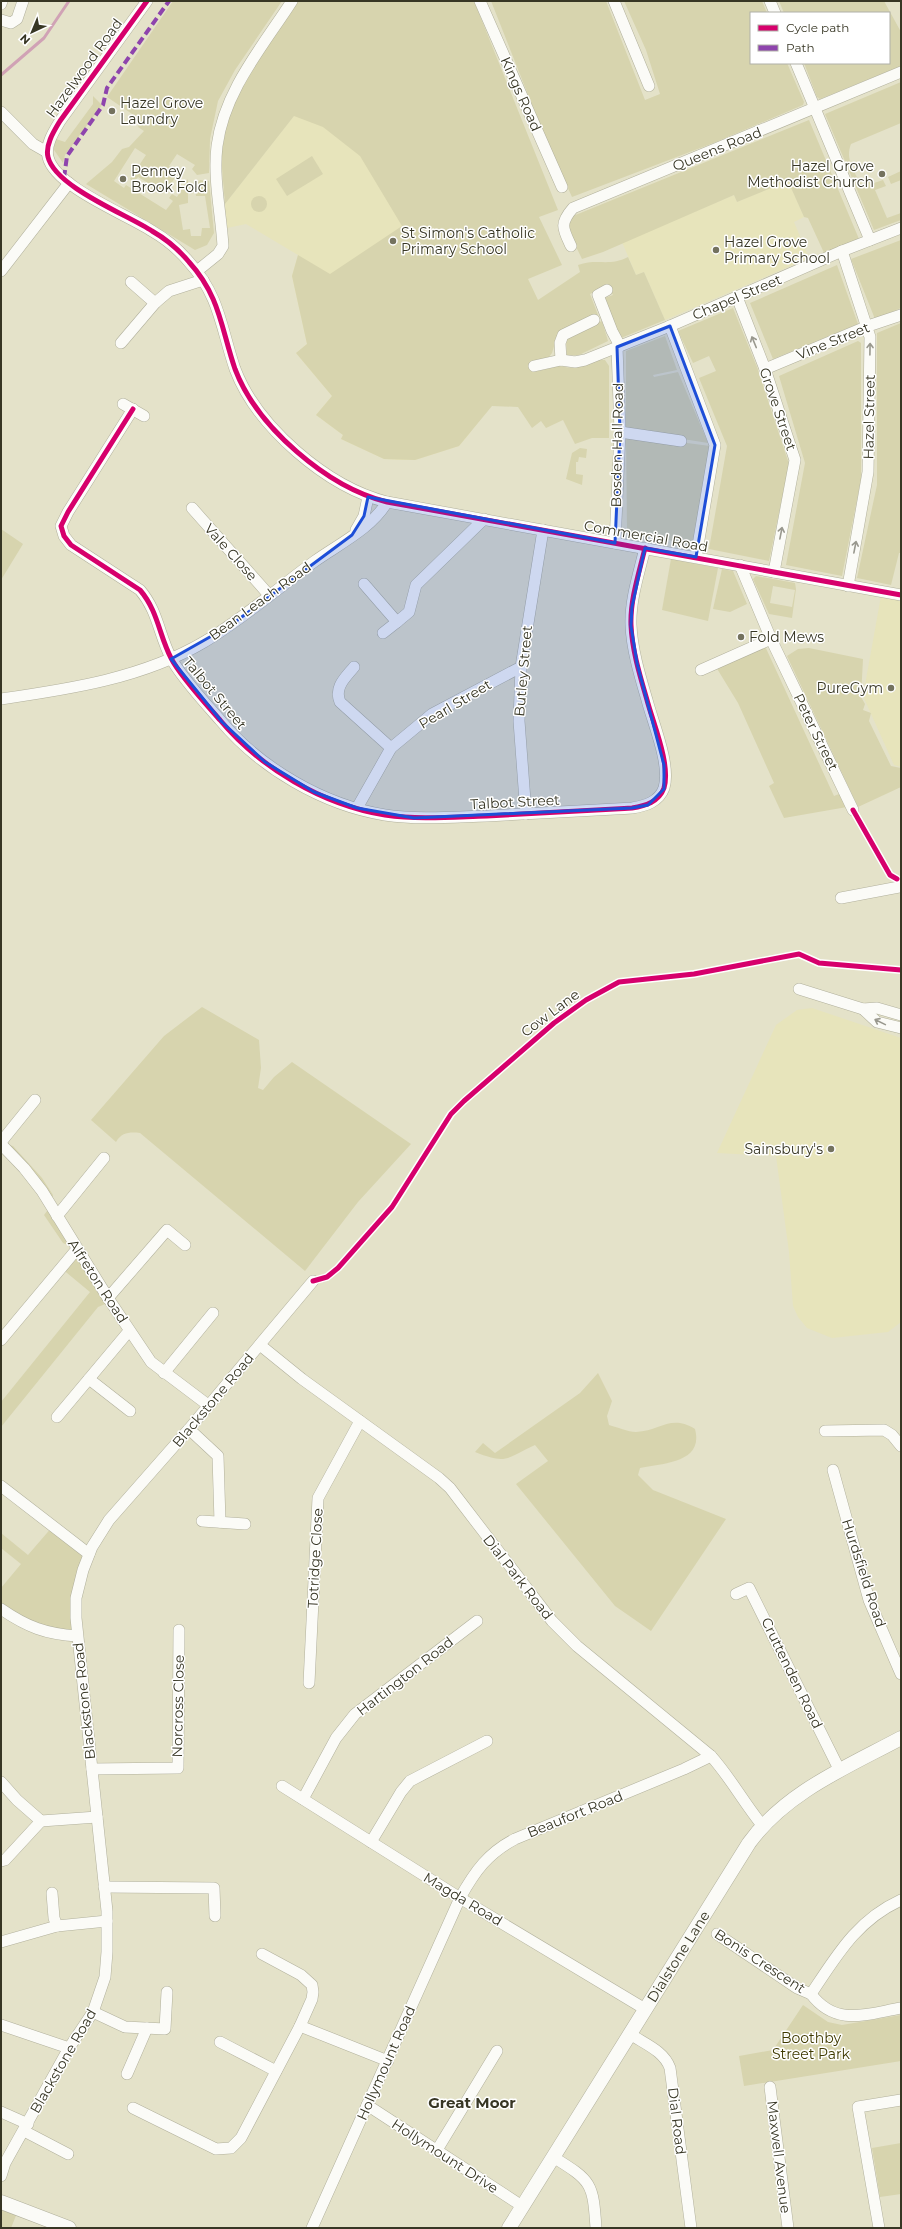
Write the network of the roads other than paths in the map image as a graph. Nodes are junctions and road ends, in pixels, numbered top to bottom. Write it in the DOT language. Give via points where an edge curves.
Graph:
graph roads {
  1 [pos="2,1"];
  2 [pos="23,1"];
  3 [pos="147,1"];
  4 [pos="292,1"];
  5 [pos="480,1"];
  6 [pos="614,1"];
  7 [pos="770,1"];
  8 [pos="1,4"];
  9 [pos="775,12"];
  10 [pos="1,20"];
  11 [pos="796,64"];
  12 [pos="901,72"];
  13 [pos="649,86"];
  14 [pos="815,108"];
  15 [pos="1,112"];
  16 [pos="47,152"];
  17 [pos="69,183"];
  18 [pos="562,187"];
  19 [pos="901,228"];
  20 [pos="870,240"];
  21 [pos="571,246"];
  22 [pos="842,251"];
  23 [pos="1,271"];
  24 [pos="200,275"];
  25 [pos="131,282"];
  26 [pos="607,290"];
  27 [pos="737,297"];
  28 [pos="155,303"];
  29 [pos="901,315"];
  30 [pos="594,320"];
  31 [pos="670,326"];
  32 [pos="868,326"];
  33 [pos="121,343"];
  34 [pos="618,347"];
  35 [pos="561,360"];
  36 [pos="534,366"];
  37 [pos="765,369"];
  38 [pos="123,404"];
  39 [pos="133,410"];
  40 [pos="144,416"];
  41 [pos="620,432"];
  42 [pos="681,442"];
  43 [pos="368,497"];
  44 [pos="387,502"];
  45 [pos="192,508"];
  46 [pos="484,519"];
  47 [pos="543,530"];
  48 [pos="352,535"];
  49 [pos="615,543"];
  50 [pos="644,548"];
  51 [pos="696,557"];
  52 [pos="740,565"];
  53 [pos="774,572"];
  54 [pos="364,584"];
  55 [pos="848,586"];
  56 [pos="269,595"];
  57 [pos="901,595"];
  58 [pos="397,622"];
  59 [pos="383,633"];
  60 [pos="771,639"];
  61 [pos="171,659"];
  62 [pos="354,667"];
  63 [pos="521,667"];
  64 [pos="702,670"];
  65 [pos="1,699"];
  66 [pos="391,748"];
  67 [pos="357,808"];
  68 [pos="853,810"];
  69 [pos="526,814"];
  70 [pos="899,886"];
  71 [pos="841,898"];
  72 [pos="799,989"];
  73 [pos="863,1009"];
  74 [pos="901,1015"];
  75 [pos="901,1028"];
  76 [pos="36,1100"];
  77 [pos="1,1143"];
  78 [pos="104,1158"];
  79 [pos="57,1216"];
  80 [pos="185,1245"];
  81 [pos="77,1249"];
  82 [pos="313,1280"];
  83 [pos="108,1298"];
  84 [pos="213,1313"];
  85 [pos="130,1331"];
  86 [pos="1,1340"];
  87 [pos="260,1345"];
  88 [pos="164,1373"];
  89 [pos="90,1379"];
  90 [pos="208,1405"];
  91 [pos="130,1411"];
  92 [pos="57,1417"];
  93 [pos="360,1420"];
  94 [pos="189,1429"];
  95 [pos="825,1431"];
  96 [pos="901,1446"];
  97 [pos="833,1470"];
  98 [pos="1,1486"];
  99 [pos="202,1521"];
  100 [pos="220,1522"];
  101 [pos="245,1524"];
  102 [pos="89,1554"];
  103 [pos="736,1594"];
  104 [pos="1,1610"];
  105 [pos="478,1621"];
  106 [pos="179,1630"];
  107 [pos="77,1636"];
  108 [pos="901,1674"];
  109 [pos="309,1683"];
  110 [pos="901,1738"];
  111 [pos="487,1741"];
  112 [pos="711,1756"];
  113 [pos="92,1769"];
  114 [pos="840,1771"];
  115 [pos="1,1782"];
  116 [pos="282,1786"];
  117 [pos="303,1799"];
  118 [pos="97,1817"];
  119 [pos="41,1822"];
  120 [pos="762,1825"];
  121 [pos="371,1842"];
  122 [pos="1,1861"];
  123 [pos="104,1887"];
  124 [pos="52,1893"];
  125 [pos="460,1898"];
  126 [pos="901,1900"];
  127 [pos="215,1916"];
  128 [pos="107,1921"];
  129 [pos="57,1926"];
  130 [pos="717,1934"];
  131 [pos="1,1942"];
  132 [pos="262,1954"];
  133 [pos="167,1992"];
  134 [pos="811,1994"];
  135 [pos="901,2008"];
  136 [pos="645,2009"];
  137 [pos="93,2012"];
  138 [pos="1,2025"];
  139 [pos="300,2026"];
  140 [pos="147,2028"];
  141 [pos="630,2034"];
  142 [pos="220,2042"];
  143 [pos="69,2048"];
  144 [pos="497,2051"];
  145 [pos="388,2061"];
  146 [pos="276,2071"];
  147 [pos="126,2074"];
  148 [pos="770,2087"];
  149 [pos="901,2100"];
  150 [pos="367,2105"];
  151 [pos="133,2108"];
  152 [pos="1,2112"];
  153 [pos="26,2127"];
  154 [pos="437,2150"];
  155 [pos="68,2154"];
  156 [pos="553,2157"];
  157 [pos="1,2176"];
  158 [pos="1,2202"];
  159 [pos="522,2206"];
  160 [pos="69,2228"];
  161 [pos="312,2228"];
  162 [pos="509,2228"];
  163 [pos="596,2228"];
  164 [pos="691,2228"];
  165 [pos="788,2228"];
  166 [pos="879,2228"];
  1 -- 8 [label="street"];
  2 -- 10 [label="street" via="17,19 11,23"];
  3 -- 16 [label="street, Hazelwood Road" via="60,121 52,134"];
  4 -- 24 [label="street" via="225,108 217,147 223,246"];
  5 -- 18 [label="street, Kings Road"];
  6 -- 13 [label="street"];
  7 -- 9 [label="street"];
  11 -- 14 [label="street"];
  12 -- 14 [label="street, Queens Road"];
  14 -- 20 [label="street"];
  14 -- 21 [label="street, Queens Road" via="573,208 565,217 563,227"];
  15 -- 16 [label="street" via="33,144"];
  16 -- 17 [label="street, Commercial Road" via="49,161"];
  17 -- 23 [label="street"];
  17 -- 24 [label="street, Commercial Road" via="98,202 152,230 180,252"];
  19 -- 20 [label="street, Chapel Street"];
  20 -- 22 [label="street, Chapel Street"];
  22 -- 27 [label="street, Chapel Street"];
  22 -- 32 [label="street, Hazel Street"];
  24 -- 28 [label="street" via="169,291"];
  24 -- 43 [label="street, Commercial Road" via="222,318 234,367 251,401 280,436 301,455 348,488"];
  25 -- 28 [label="street"];
  26 -- 34 [label="street" via="598,295"];
  27 -- 31 [label="street, Chapel Street"];
  37 -- 27 [label="street, Grove Street, one-way"];
  28 -- 33 [label="street"];
  29 -- 32 [label="street, Vine Street"];
  30 -- 35 [label="street" via="563,335 560,344"];
  31 -- 34 [label="street, Chapel Street"];
  31 -- 51 [label="street" via="715,445"];
  32 -- 37 [label="street, Vine Street"];
  55 -- 32 [label="street, Hazel Street, one-way" via="868,472"];
  34 -- 35 [label="street, Chapel Street" via="585,360"];
  34 -- 41 [label="street, Bosden Hall Road"];
  35 -- 36 [label="street, Chapel Street"];
  53 -- 37 [label="street, Grove Street, one-way" via="795,460"];
  38 -- 39 [label="street"];
  39 -- 40 [label="street"];
  39 -- 61 [label="street" via="61,526 64,536 71,545 140,590 149,600 156,612"];
  41 -- 42 [label="street"];
  41 -- 49 [label="street, Bosden Hall Road"];
  43 -- 44 [label="street, Commercial Road"];
  43 -- 48 [label="street, Bean Leach Road" via="364,516"];
  44 -- 46 [label="street, Commercial Road"];
  44 -- 48 [label="street, Bean Leach Road" via="372,521"];
  45 -- 56 [label="street, Vale Close"];
  46 -- 47 [label="street, Commercial Road"];
  46 -- 58 [label="street" via="416,585 409,612"];
  47 -- 49 [label="street, Commercial Road"];
  47 -- 63 [label="street, Butley Street"];
  48 -- 56 [label="street, Bean Leach Road"];
  49 -- 50 [label="street, Commercial Road"];
  50 -- 51 [label="street, Commercial Road"];
  50 -- 69 [label="street, Talbot Street" via="632,607 631,626 637,663 664,765 664,789 657,799 648,805 632,808"];
  51 -- 52 [label="street, Commercial Road"];
  52 -- 53 [label="street, Commercial Road"];
  52 -- 60 [label="street, Peter Street"];
  53 -- 55 [label="street, Commercial Road"];
  54 -- 58 [label="street"];
  55 -- 57 [label="street, Commercial Road"];
  56 -- 61 [label="street, Bean Leach Road" via="231,625"];
  58 -- 59 [label="street"];
  60 -- 64 [label="street"];
  60 -- 68 [label="street, Peter Street"];
  61 -- 65 [label="street, Bean Leach Road" via="117,677 66,689"];
  61 -- 67 [label="street, Talbot Street" via="222,722 265,762 314,792"];
  62 -- 66 [label="street" via="336,694 340,702"];
  63 -- 66 [label="street, Pearl Street" via="432,714"];
  63 -- 69 [label="street, Butley Street" via="519,721"];
  66 -- 67 [label="street, Pearl Street"];
  67 -- 69 [label="street, Talbot Street" via="409,818"];
  70 -- 71 [label="street"];
  72 -- 73 [label="street"];
  73 -- 74 [label="street" via="877,1008"];
  75 -- 73 [label="street, one-way" via="877,1022"];
  76 -- 77 [label="street"];
  77 -- 79 [label="street, Alfreton Road" via="34,1181"];
  78 -- 79 [label="street"];
  79 -- 81 [label="street, Alfreton Road"];
  80 -- 83 [label="street" via="167,1230"];
  81 -- 83 [label="street, Alfreton Road"];
  81 -- 86 [label="street"];
  82 -- 87 [label="street, Blackstone Road"];
  83 -- 85 [label="street, Alfreton Road"];
  84 -- 88 [label="street"];
  85 -- 88 [label="street, Alfreton Road" via="152,1362"];
  85 -- 89 [label="street"];
  87 -- 90 [label="street, Blackstone Road"];
  87 -- 93 [label="street, Dial Park Road"];
  88 -- 90 [label="street, Alfreton Road"];
  89 -- 91 [label="street"];
  89 -- 92 [label="street"];
  90 -- 94 [label="street, Blackstone Road"];
  93 -- 109 [label="street, Totridge Close" via="318,1498"];
  93 -- 112 [label="street, Dial Park Road" via="450,1488 514,1574 552,1621 577,1646"];
  94 -- 100 [label="street" via="218,1456"];
  94 -- 102 [label="street, Blackstone Road" via="109,1520"];
  95 -- 96 [label="street" via="884,1430 892,1434"];
  97 -- 108 [label="street, Hurdsfield Road" via="870,1600"];
  98 -- 102 [label="street"];
  99 -- 100 [label="street"];
  100 -- 101 [label="street"];
  102 -- 107 [label="street, Blackstone Road" via="76,1598"];
  103 -- 114 [label="street, Cruttenden Road" via="749,1588"];
  104 -- 107 [label="street" via="36,1629 53,1634"];
  105 -- 117 [label="street, Hartington Road" via="355,1714 336,1738"];
  106 -- 113 [label="street, Norcross Close" via="178,1768"];
  107 -- 113 [label="street, Blackstone Road"];
  110 -- 114 [label="street, Dialstone Lane"];
  111 -- 121 [label="street" via="410,1780"];
  112 -- 120 [label="street, Dial Park Road" via="724,1770 743,1802"];
  112 -- 125 [label="street, Beaufort Road" via="498,1848 479,1867"];
  113 -- 118 [label="street, Blackstone Road"];
  114 -- 120 [label="street, Dialstone Lane" via="788,1802"];
  115 -- 119 [label="street"];
  116 -- 117 [label="street, Magda Road"];
  117 -- 121 [label="street, Magda Road"];
  118 -- 119 [label="street"];
  118 -- 123 [label="street, Blackstone Road"];
  119 -- 122 [label="street" via="5,1860"];
  120 -- 136 [label="street, Dialstone Lane"];
  121 -- 125 [label="street, Magda Road"];
  123 -- 127 [label="street" via="214,1888"];
  123 -- 128 [label="street, Blackstone Road"];
  124 -- 129 [label="street"];
  125 -- 136 [label="street, Magda Road"];
  125 -- 145 [label="street, Hollymount Road"];
  126 -- 134 [label="street, Bonis Crescent" via="869,1920 842,1946"];
  128 -- 129 [label="street"];
  128 -- 137 [label="street, Blackstone Road" via="105,1977"];
  129 -- 131 [label="street"];
  130 -- 134 [label="street, Bonis Crescent" via="797,1988"];
  132 -- 139 [label="street" via="301,1975 312,1986 312,1999"];
  133 -- 140 [label="street" via="165,2029"];
  134 -- 135 [label="street" via="824,2007 840,2016"];
  136 -- 141 [label="street, Dialstone Lane"];
  137 -- 140 [label="street" via="125,2027"];
  137 -- 143 [label="street, Blackstone Road"];
  138 -- 143 [label="street"];
  139 -- 145 [label="street"];
  139 -- 146 [label="street"];
  140 -- 147 [label="street"];
  141 -- 156 [label="street, Dialstone Lane"];
  141 -- 164 [label="street, Dial Road" via="662,2054 670,2068"];
  142 -- 146 [label="street"];
  143 -- 153 [label="street, Blackstone Road"];
  144 -- 154 [label="street"];
  145 -- 150 [label="street, Hollymount Road"];
  146 -- 151 [label="street" via="241,2138 231,2148 216,2149 145,2118"];
  148 -- 165 [label="street, Maxwell Avenue"];
  149 -- 166 [label="street" via="858,2107"];
  150 -- 154 [label="street, Hollymount Drive"];
  150 -- 161 [label="street, Hollymount Road"];
  152 -- 153 [label="street"];
  153 -- 155 [label="street"];
  153 -- 157 [label="street, Blackstone Road" via="5,2163"];
  154 -- 159 [label="street, Hollymount Drive"];
  156 -- 159 [label="street, Dialstone Lane"];
  156 -- 163 [label="street" via="577,2172 590,2186 594,2196"];
  158 -- 160 [label="street"];
  159 -- 162 [label="street, Dialstone Lane"];
}
